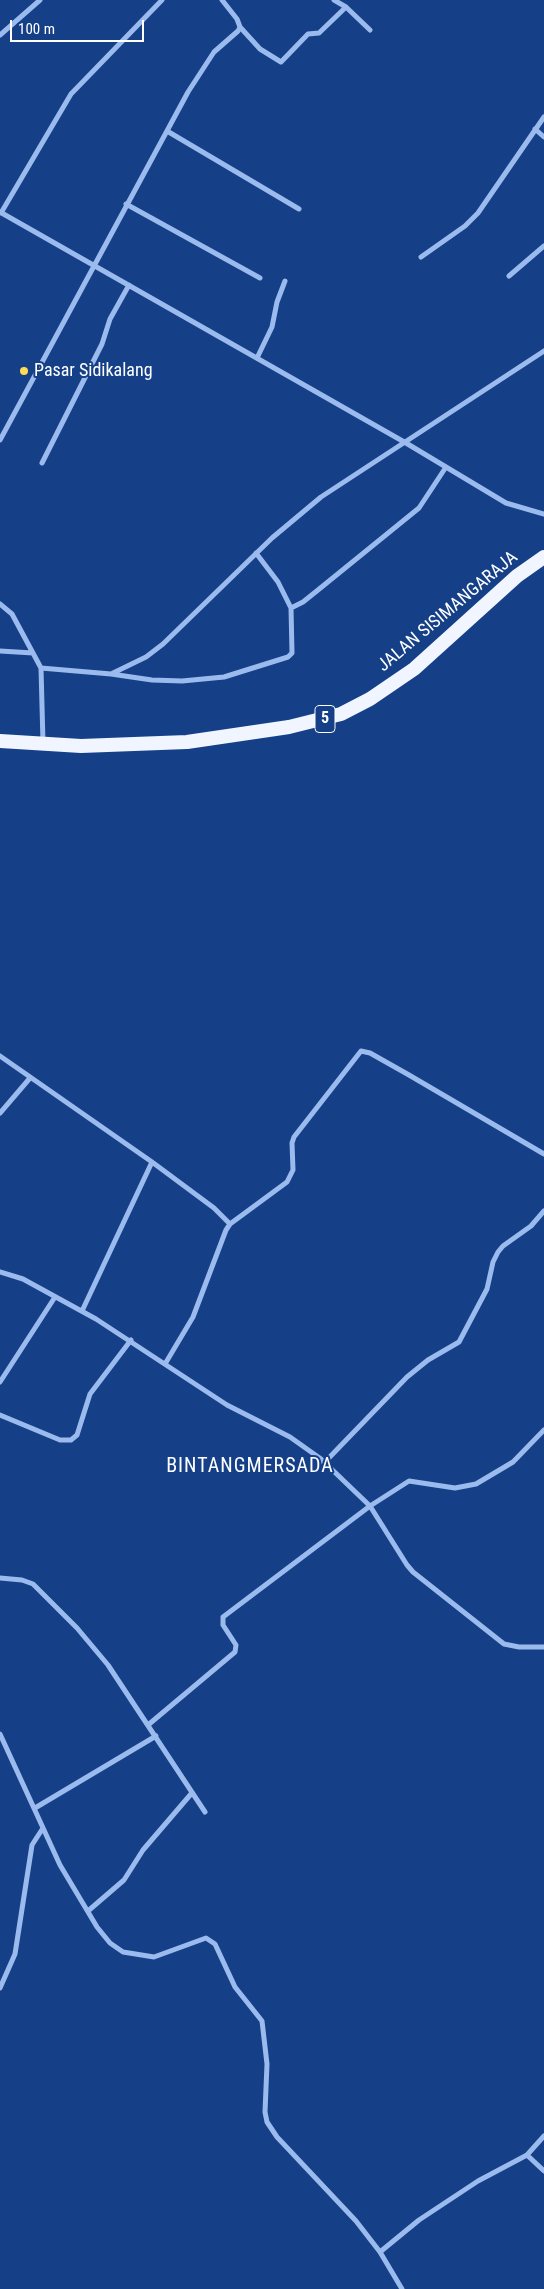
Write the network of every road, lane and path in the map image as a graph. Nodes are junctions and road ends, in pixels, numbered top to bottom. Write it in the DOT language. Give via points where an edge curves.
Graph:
graph roads {
  1 [pos="40,0"];
  2 [pos="162,0"];
  3 [pos="222,0"];
  4 [pos="334,0"];
  5 [pos="346,7"];
  6 [pos="240,27"];
  7 [pos="370,30"];
  8 [pos="0,35"];
  9 [pos="544,117"];
  10 [pos="535,129"];
  11 [pos="167,131"];
  12 [pos="544,137"];
  13 [pos="126,204"];
  14 [pos="299,209"];
  15 [pos="0,212"];
  16 [pos="544,246"];
  17 [pos="421,257"];
  18 [pos="94,265"];
  19 [pos="509,276"];
  20 [pos="260,278"];
  21 [pos="285,281"];
  22 [pos="129,286"];
  23 [pos="544,351"];
  24 [pos="257,358"];
  25 [pos="0,440"];
  26 [pos="406,442"];
  27 [pos="42,463"];
  28 [pos="446,467"];
  29 [pos="544,514"];
  30 [pos="256,553"];
  31 [pos="544,557"];
  32 [pos="0,604"];
  33 [pos="291,608"];
  34 [pos="0,651"];
  35 [pos="33,653"];
  36 [pos="41,668"];
  37 [pos="111,674"];
  38 [pos="0,741"];
  39 [pos="0,746"];
  40 [pos="47,746"];
  41 [pos="0,1056"];
  42 [pos="30,1078"];
  43 [pos="0,1113"];
  44 [pos="544,1154"];
  45 [pos="152,1162"];
  46 [pos="544,1211"];
  47 [pos="230,1224"];
  48 [pos="0,1272"];
  49 [pos="55,1297"];
  50 [pos="82,1311"];
  51 [pos="131,1340"];
  52 [pos="165,1364"];
  53 [pos="0,1382"];
  54 [pos="0,1415"];
  55 [pos="544,1430"];
  56 [pos="324,1462"];
  57 [pos="370,1506"];
  58 [pos="0,1578"];
  59 [pos="544,1647"];
  60 [pos="148,1725"];
  61 [pos="0,1734"];
  62 [pos="156,1736"];
  63 [pos="190,1794"];
  64 [pos="35,1808"];
  65 [pos="205,1812"];
  66 [pos="43,1828"];
  67 [pos="88,1911"];
  68 [pos="0,1988"];
  69 [pos="544,2136"];
  70 [pos="527,2155"];
  71 [pos="544,2171"];
  72 [pos="380,2252"];
  73 [pos="402,2289"];
  1 -- 8 [label="street"];
  2 -- 15 [label="street" via="72,94"];
  3 -- 6 [label="street" via="238,19"];
  4 -- 5 [label="street"];
  5 -- 6 [label="street" via="319,33 308,34 281,62 260,49"];
  5 -- 7 [label="street"];
  6 -- 11 [label="street" via="209,59"];
  9 -- 10 [label="street"];
  10 -- 12 [label="street"];
  10 -- 17 [label="street" via="473,220"];
  11 -- 13 [label="street"];
  11 -- 14 [label="street"];
  13 -- 18 [label="street"];
  13 -- 20 [label="street"];
  15 -- 18 [label="street"];
  16 -- 19 [label="street"];
  18 -- 22 [label="street"];
  18 -- 25 [label="street"];
  21 -- 24 [label="street" via="276,302 272,327"];
  22 -- 24 [label="street"];
  22 -- 27 [label="street"];
  23 -- 26 [label="street"];
  24 -- 26 [label="street"];
  26 -- 28 [label="street"];
  26 -- 30 [label="street" via="321,498"];
  28 -- 29 [label="street" via="506,503"];
  28 -- 33 [label="street" via="419,508 303,602"];
  30 -- 33 [label="street" via="278,582"];
  30 -- 37 [label="street" via="163,644 146,657"];
  31 -- 40 [label="highway, JALAN SISIMANGARAJA / 5" via="517,576 414,669 341,714 218,739"];
  32 -- 35 [label="street" via="12,614"];
  33 -- 37 [label="street" via="292,648 288,657 224,678 174,681"];
  34 -- 35 [label="street"];
  35 -- 36 [label="street"];
  36 -- 37 [label="street"];
  36 -- 40 [label="street"];
  38 -- 40 [label="highway, JALAN SISIMANGARAJA / 5"];
  39 -- 40 [label="highway, JALAN SISIMANGARAJA / 5"];
  41 -- 42 [label="street"];
  42 -- 43 [label="street"];
  42 -- 45 [label="street"];
  44 -- 47 [label="street" via="370,1053 361,1051 294,1137 292,1170 287,1182"];
  45 -- 47 [label="street" via="214,1208"];
  45 -- 50 [label="street"];
  46 -- 56 [label="street" via="531,1226 498,1252 487,1289 459,1342 407,1377"];
  47 -- 52 [label="street" via="193,1317"];
  48 -- 49 [label="street" via="23,1279"];
  49 -- 50 [label="street"];
  49 -- 53 [label="street"];
  50 -- 51 [label="street"];
  51 -- 52 [label="street"];
  51 -- 54 [label="street" via="90,1394 78,1435 71,1440 60,1440"];
  52 -- 56 [label="street" via="227,1405 290,1438"];
  55 -- 57 [label="street" via="512,1462 476,1484 455,1488 409,1481"];
  56 -- 57 [label="street"];
  57 -- 59 [label="street" via="407,1565 450,1602 504,1644 519,1648"];
  57 -- 60 [label="street" via="223,1617 223,1625 236,1645 235,1652"];
  58 -- 60 [label="street" via="22,1580 40,1589 108,1665"];
  60 -- 62 [label="street"];
  61 -- 64 [label="street"];
  62 -- 63 [label="street"];
  62 -- 64 [label="street"];
  63 -- 65 [label="street"];
  63 -- 67 [label="street" via="143,1850 124,1880"];
  64 -- 66 [label="street"];
  66 -- 67 [label="street" via="60,1865"];
  66 -- 68 [label="street" via="32,1845 15,1954"];
  67 -- 72 [label="street" via="110,1943 123,1952 139,1956 161,1956 202,1939 212,1940 235,1987 262,2020 267,2064 267,2122"];
  69 -- 70 [label="street"];
  70 -- 71 [label="street"];
  70 -- 72 [label="street" via="478,2181 419,2220"];
  72 -- 73 [label="street"];
}
